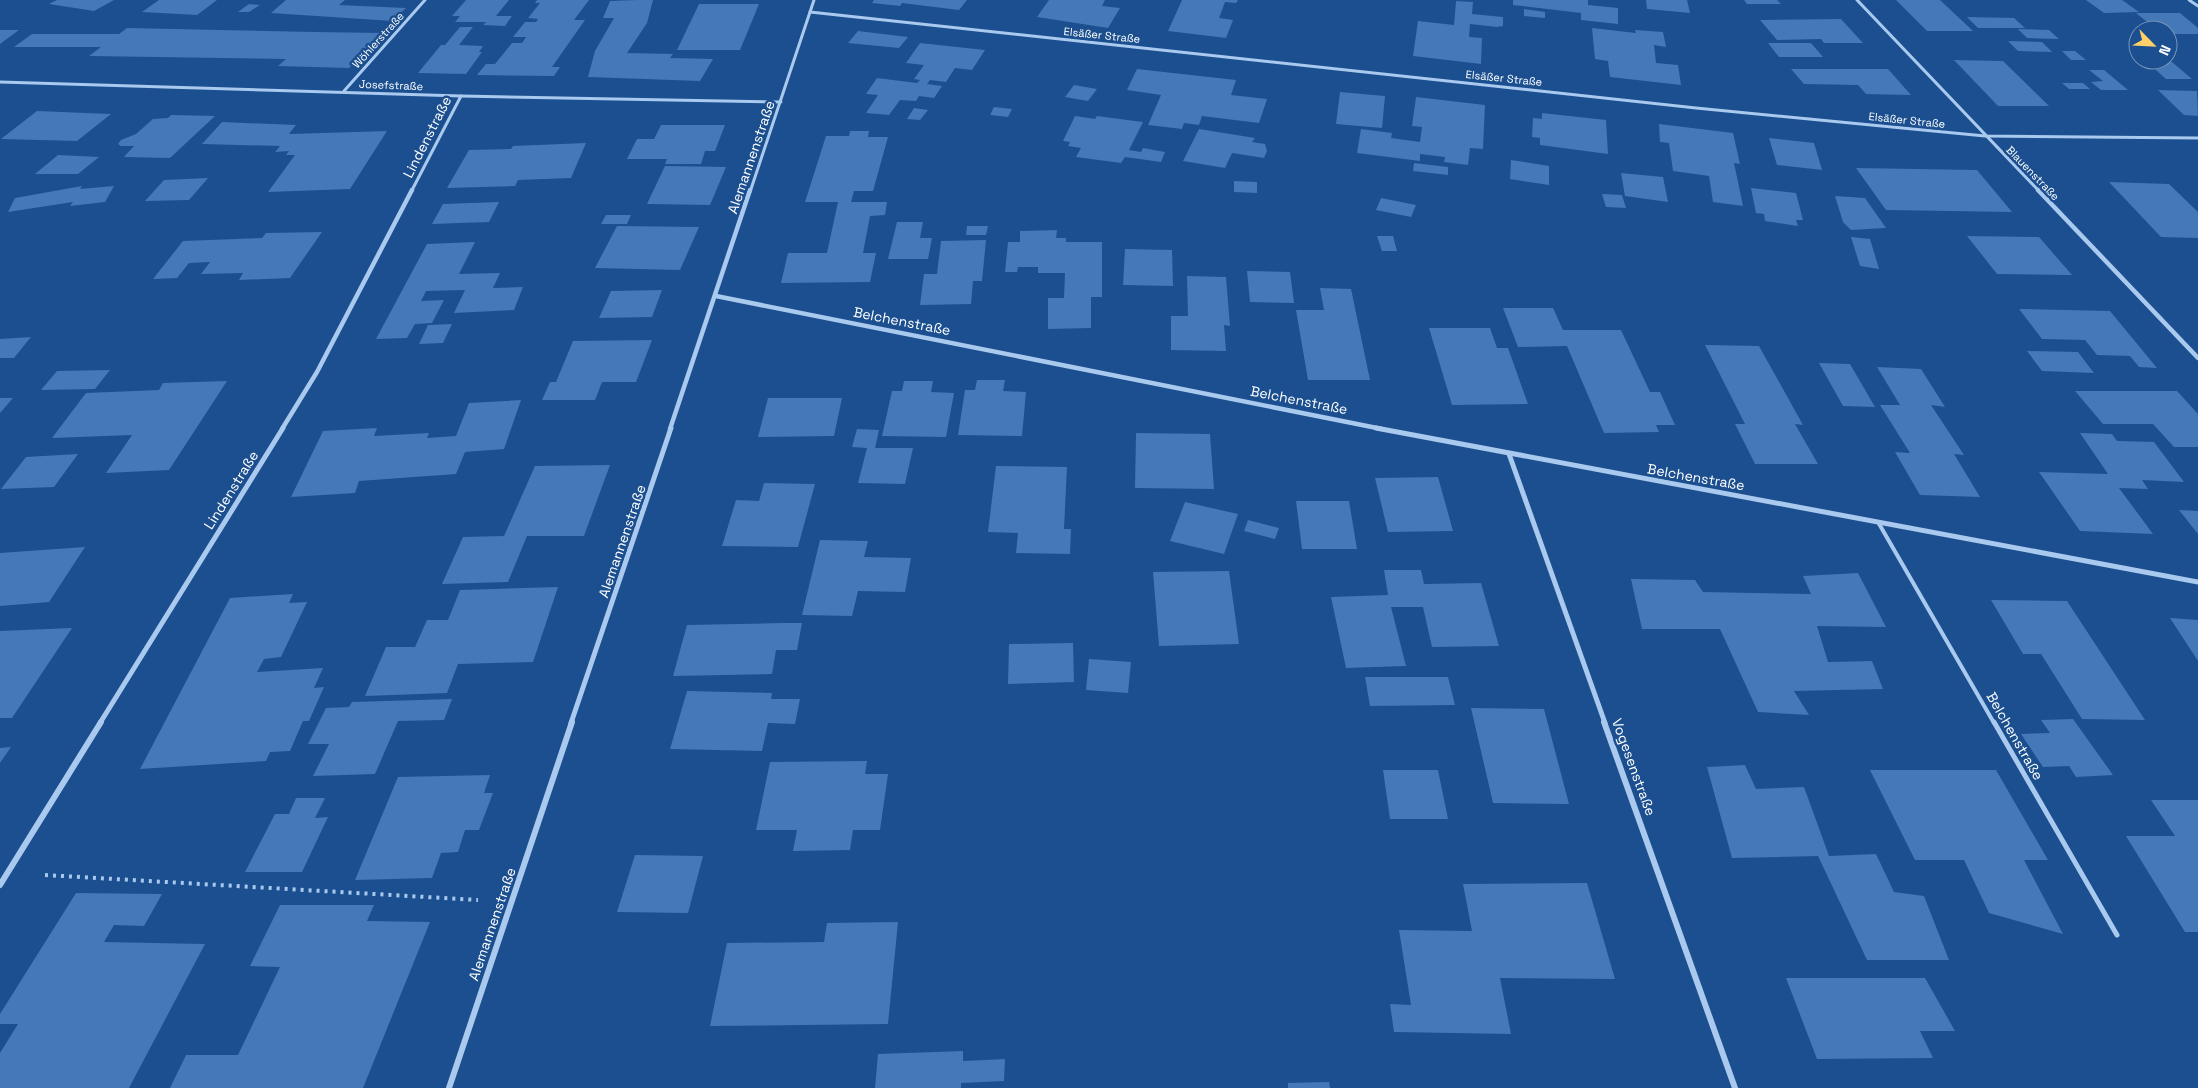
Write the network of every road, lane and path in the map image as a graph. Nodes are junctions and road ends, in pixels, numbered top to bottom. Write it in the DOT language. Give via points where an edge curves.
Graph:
graph roads {
  1 [pos="425,0"];
  2 [pos="814,0"];
  3 [pos="1857,0"];
  4 [pos="2189,0"];
  5 [pos="2198,6"];
  6 [pos="810,12"];
  7 [pos="0,82"];
  8 [pos="344,91"];
  9 [pos="461,96"];
  10 [pos="781,102"];
  11 [pos="1985,136"];
  12 [pos="2198,138"];
  13 [pos="716,296"];
  14 [pos="2198,358"];
  15 [pos="1509,454"];
  16 [pos="1878,522"];
  17 [pos="2198,582"];
  18 [pos="7,873"];
  19 [pos="0,885"];
  20 [pos="512,902"];
  21 [pos="2117,935"];
  22 [pos="449,1088"];
  23 [pos="1736,1088"];
  1 -- 8 [label="street, Wöhlerstraße"];
  2 -- 6 [label="street, Alemannenstraße"];
  3 -- 11 [label="street, Blauenstraße"];
  4 -- 5 [label="street"];
  6 -- 10 [label="street, Alemannenstraße"];
  6 -- 11 [label="street, Elsäßer Straße" via="1686,107"];
  7 -- 8 [label="street, Josefstraße"];
  8 -- 9 [label="street, Josefstraße"];
  9 -- 10 [label="street, Josefstraße"];
  9 -- 18 [label="street, Lindenstraße" via="317,372"];
  10 -- 13 [label="street, Alemannenstraße"];
  11 -- 12 [label="street, Elsäßer Straße"];
  11 -- 14 [label="street, Blauenstraße"];
  13 -- 15 [label="street, Belchenstraße"];
  13 -- 20 [label="street, Alemannenstraße"];
  15 -- 16 [label="street, Belchenstraße"];
  15 -- 23 [label="street, Vogesenstraße"];
  16 -- 17 [label="street, Belchenstraße"];
  16 -- 21 [label="lane, Belchenstraße"];
  18 -- 19 [label="street, Lindenstraße"];
  18 -- 20 [label="path"];
  20 -- 22 [label="street, Alemannenstraße"];
}
